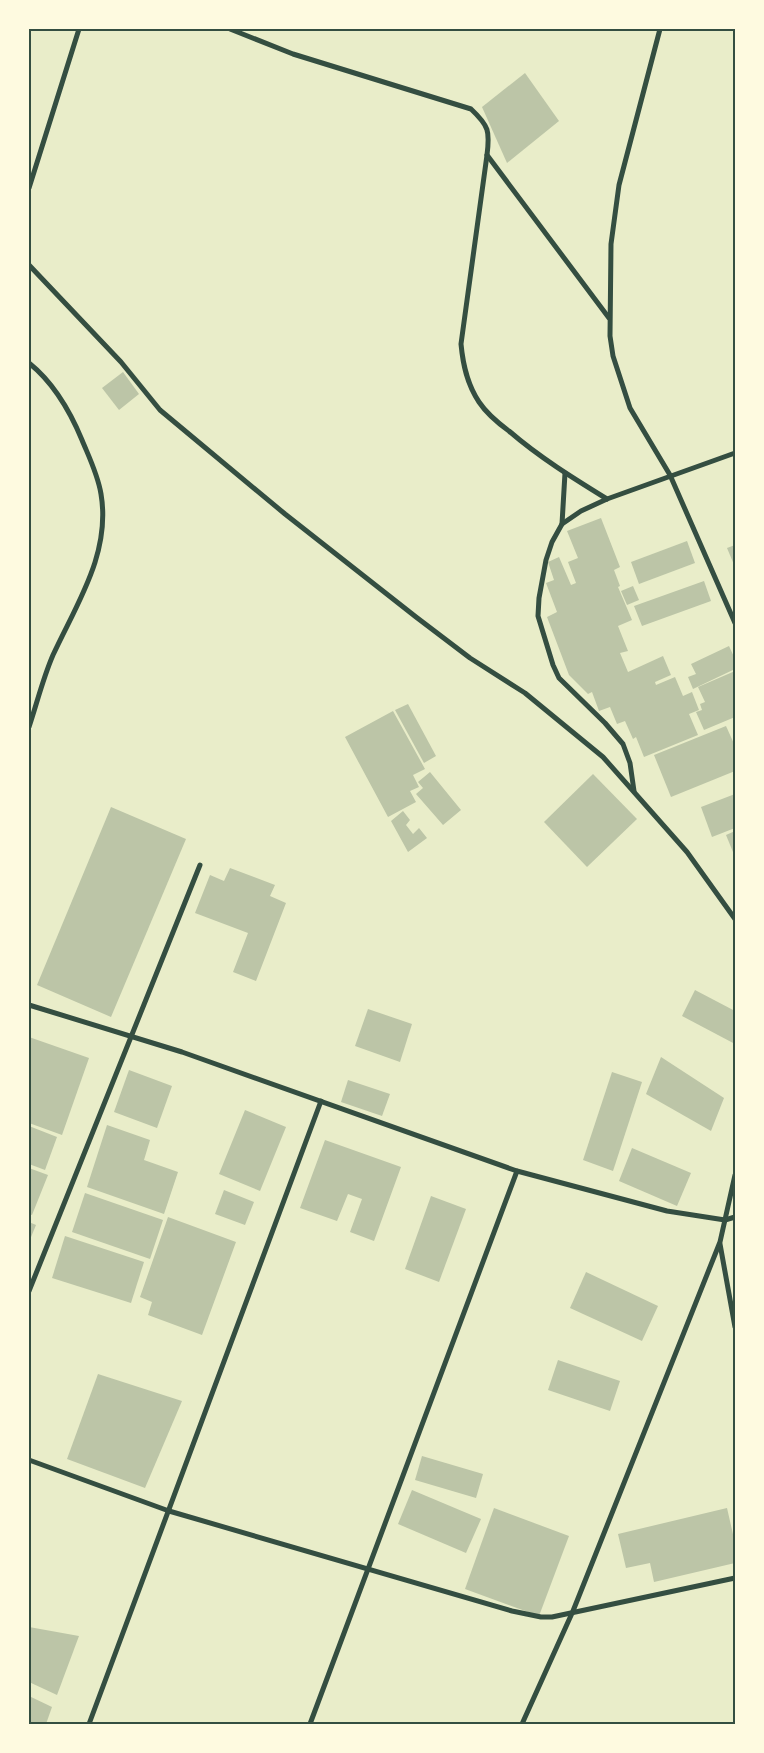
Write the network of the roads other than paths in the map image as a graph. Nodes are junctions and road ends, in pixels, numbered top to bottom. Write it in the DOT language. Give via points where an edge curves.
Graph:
graph roads {
  1 [pos="79,29"];
  2 [pos="230,29"];
  3 [pos="660,29"];
  4 [pos="487,155"];
  5 [pos="29,188"];
  6 [pos="29,265"];
  7 [pos="609,318"];
  8 [pos="29,363"];
  9 [pos="735,452"];
  10 [pos="565,473"];
  11 [pos="670,475"];
  12 [pos="607,499"];
  13 [pos="562,524"];
  14 [pos="735,623"];
  15 [pos="29,727"];
  16 [pos="634,792"];
  17 [pos="200,865"];
  18 [pos="735,919"];
  19 [pos="29,1005"];
  20 [pos="131,1036"];
  21 [pos="321,1102"];
  22 [pos="516,1171"];
  23 [pos="735,1174"];
  24 [pos="735,1217"];
  25 [pos="724,1220"];
  26 [pos="720,1242"];
  27 [pos="29,1291"];
  28 [pos="735,1327"];
  29 [pos="29,1460"];
  30 [pos="169,1511"];
  31 [pos="368,1568"];
  32 [pos="735,1578"];
  33 [pos="573,1611"];
  34 [pos="89,1724"];
  35 [pos="310,1724"];
  36 [pos="522,1724"];
  1 -- 5 [label="street"];
  2 -- 4 [label="street" via="292,54 471,109 484,121 489,136"];
  3 -- 7 [label="street" via="620,185 611,244"];
  4 -- 7 [label="street"];
  4 -- 10 [label="street" via="461,344 463,364 468,382 492,418"];
  6 -- 16 [label="street" via="121,362 160,410 416,617 550,712 603,757"];
  7 -- 11 [label="street" via="613,356 630,408"];
  8 -- 15 [label="street" via="42,373 61,398 76,425 101,493 103,530 93,571 52,658"];
  9 -- 11 [label="street"];
  10 -- 12 [label="street"];
  10 -- 13 [label="street"];
  11 -- 12 [label="street"];
  11 -- 14 [label="street"];
  12 -- 13 [label="street"];
  13 -- 16 [label="street" via="546,560 538,607 540,625 559,678 623,744"];
  16 -- 18 [label="street" via="687,852"];
  17 -- 20 [label="street"];
  19 -- 20 [label="street"];
  20 -- 21 [label="street"];
  20 -- 27 [label="street"];
  21 -- 22 [label="street"];
  21 -- 30 [label="street"];
  22 -- 25 [label="street" via="667,1211"];
  22 -- 31 [label="street"];
  23 -- 25 [label="street"];
  24 -- 25 [label="street"];
  25 -- 26 [label="street"];
  26 -- 28 [label="street"];
  26 -- 33 [label="street"];
  29 -- 30 [label="street"];
  30 -- 31 [label="street"];
  30 -- 34 [label="street"];
  31 -- 33 [label="street" via="535,1616 552,1617"];
  31 -- 35 [label="street"];
  32 -- 33 [label="street"];
  33 -- 36 [label="street"];
}
